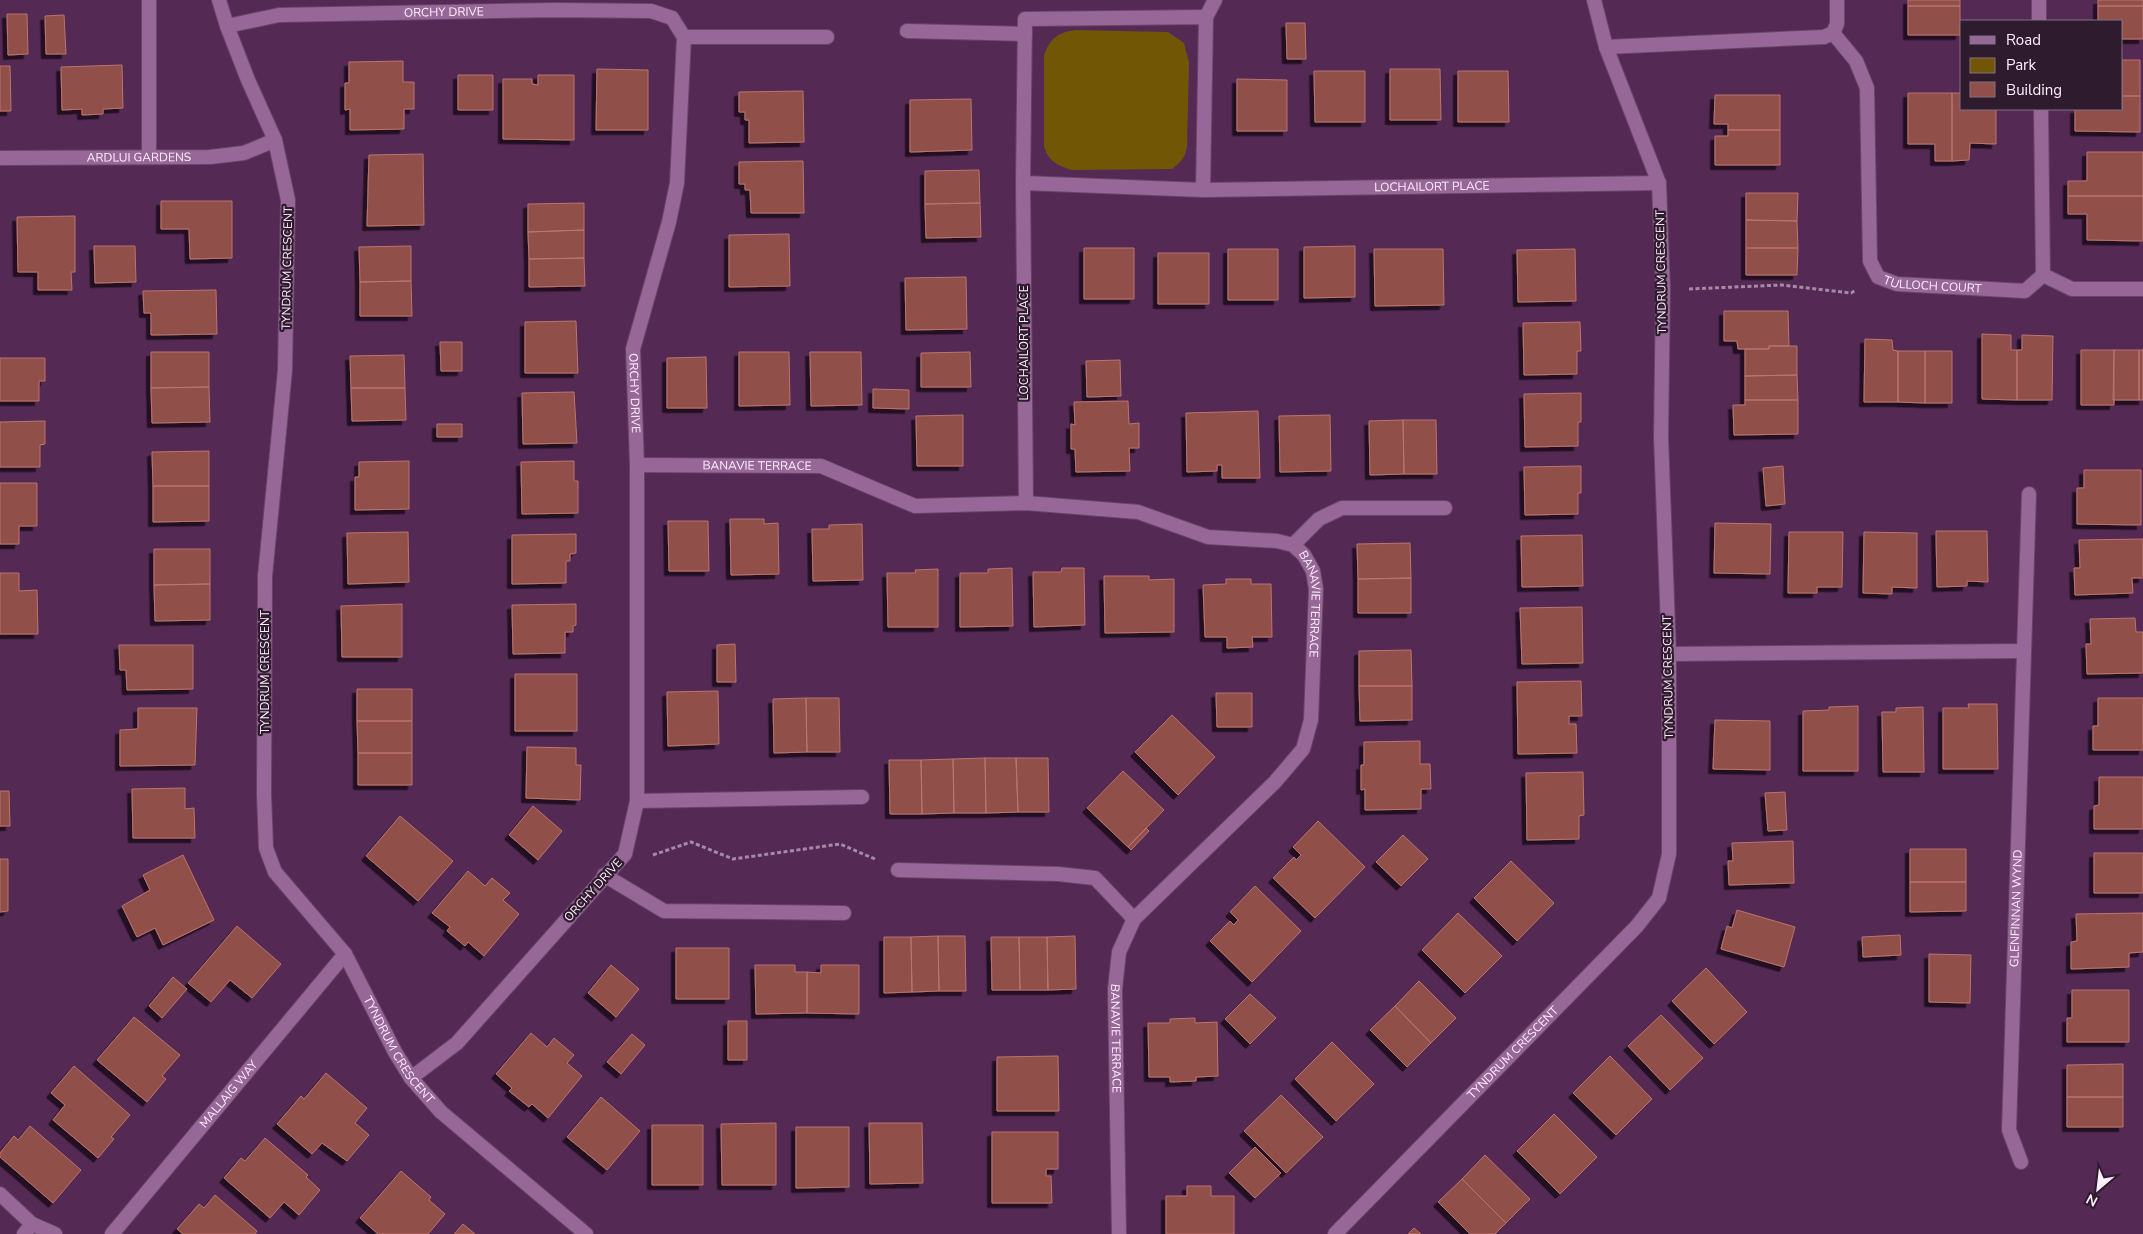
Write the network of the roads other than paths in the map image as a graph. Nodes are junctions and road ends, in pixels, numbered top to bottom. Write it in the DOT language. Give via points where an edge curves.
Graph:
graph roads {
  1 [pos="149,0"];
  2 [pos="220,0"];
  3 [pos="1215,0"];
  4 [pos="1594,0"];
  5 [pos="1837,0"];
  6 [pos="2039,0"];
  7 [pos="556,5"];
  8 [pos="1206,17"];
  9 [pos="2039,20"];
  10 [pos="227,26"];
  11 [pos="907,31"];
  12 [pos="1833,33"];
  13 [pos="1025,34"];
  14 [pos="684,37"];
  15 [pos="828,37"];
  16 [pos="1606,47"];
  17 [pos="2041,110"];
  18 [pos="275,140"];
  19 [pos="149,157"];
  20 [pos="0,158"];
  21 [pos="1023,183"];
  22 [pos="1659,183"];
  23 [pos="1203,190"];
  24 [pos="2043,274"];
  25 [pos="2143,289"];
  26 [pos="637,465"];
  27 [pos="2029,494"];
  28 [pos="1026,504"];
  29 [pos="1445,508"];
  30 [pos="1292,545"];
  31 [pos="2023,651"];
  32 [pos="1669,654"];
  33 [pos="862,797"];
  34 [pos="637,802"];
  35 [pos="898,870"];
  36 [pos="604,875"];
  37 [pos="844,913"];
  38 [pos="1134,919"];
  39 [pos="345,954"];
  40 [pos="411,1078"];
  41 [pos="2021,1162"];
  42 [pos="0,1194"];
  43 [pos="28,1229"];
  44 [pos="55,1234"];
  45 [pos="112,1234"];
  46 [pos="586,1234"];
  47 [pos="1118,1234"];
  48 [pos="1335,1234"];
  1 -- 19 [label="street"];
  2 -- 10 [label="street, TYNDRUM CRESCENT"];
  3 -- 8 [label="street"];
  4 -- 16 [label="street, TYNDRUM CRESCENT"];
  5 -- 12 [label="street" via="1837,24"];
  6 -- 9 [label="street"];
  7 -- 10 [label="street, ORCHY DRIVE" via="279,15"];
  7 -- 14 [label="street, ORCHY DRIVE" via="651,11 672,18"];
  8 -- 13 [label="street" via="1025,19"];
  8 -- 23 [label="street"];
  10 -- 18 [label="street, TYNDRUM CRESCENT"];
  11 -- 13 [label="street"];
  12 -- 16 [label="street" via="1824,37"];
  12 -- 24 [label="street, TULLOCH COURT" via="1856,61 1867,88 1870,261 1878,278 1897,284 2025,291"];
  13 -- 21 [label="street, LOCHAILORT PLACE"];
  14 -- 15 [label="street"];
  14 -- 26 [label="street, ORCHY DRIVE" via="677,183 633,349"];
  16 -- 22 [label="street, TYNDRUM CRESCENT"];
  17 -- 24 [label="street"];
  18 -- 19 [label="street, ARDLUI GARDENS" via="244,153 210,157"];
  18 -- 39 [label="street, TYNDRUM CRESCENT" via="288,210 285,370 265,576 266,848 275,872"];
  19 -- 20 [label="street, ARDLUI GARDENS"];
  21 -- 23 [label="street, LOCHAILORT PLACE"];
  21 -- 28 [label="street, LOCHAILORT PLACE"];
  22 -- 23 [label="street, LOCHAILORT PLACE"];
  22 -- 32 [label="street, TYNDRUM CRESCENT" via="1663,290 1661,437"];
  24 -- 25 [label="street" via="2072,288"];
  26 -- 28 [label="street, BANAVIE TERRACE" via="821,466 916,506"];
  26 -- 34 [label="street, ORCHY DRIVE"];
  27 -- 31 [label="street, GLENFINNAN WYND"];
  28 -- 30 [label="street, BANAVIE TERRACE" via="1138,512 1208,537 1277,541"];
  29 -- 30 [label="street" via="1342,508 1319,519"];
  30 -- 38 [label="street, BANAVIE TERRACE" via="1304,555 1313,571 1316,589 1311,720 1302,749 1275,782"];
  31 -- 32 [label="street"];
  31 -- 41 [label="street, GLENFINNAN WYND" via="2009,1130"];
  32 -- 48 [label="street, TYNDRUM CRESCENT" via="1669,854 1659,898 1637,926"];
  33 -- 34 [label="street"];
  34 -- 36 [label="street, ORCHY DRIVE" via="625,854"];
  35 -- 38 [label="street" via="1095,878"];
  36 -- 37 [label="street" via="664,911"];
  36 -- 40 [label="street, ORCHY DRIVE" via="457,1043"];
  38 -- 47 [label="street, BANAVIE TERRACE" via="1119,952 1115,989"];
  39 -- 40 [label="street, TYNDRUM CRESCENT"];
  39 -- 45 [label="street, MALLAIG WAY"];
  40 -- 46 [label="street, TYNDRUM CRESCENT" via="441,1112"];
  42 -- 43 [label="street"];
  43 -- 44 [label="street"];
}
